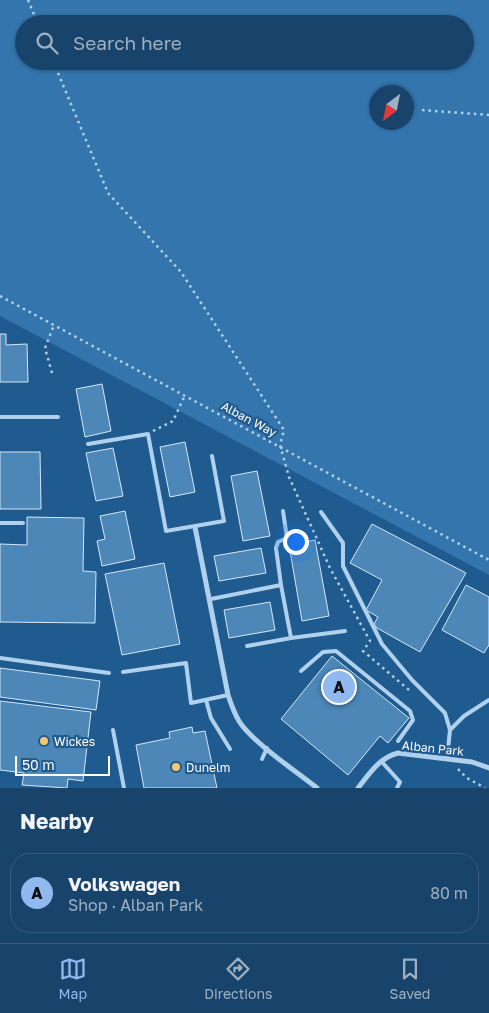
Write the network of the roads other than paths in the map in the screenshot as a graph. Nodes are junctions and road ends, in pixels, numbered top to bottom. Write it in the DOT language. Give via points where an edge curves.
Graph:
graph roads {
  1 [pos="0,417"];
  2 [pos="58,417"];
  3 [pos="88,444"];
  4 [pos="212,456"];
  5 [pos="283,511"];
  6 [pos="321,512"];
  7 [pos="0,523"];
  8 [pos="24,523"];
  9 [pos="195,527"];
  10 [pos="282,586"];
  11 [pos="211,599"];
  12 [pos="345,630"];
  13 [pos="291,638"];
  14 [pos="247,646"];
  15 [pos="0,658"];
  16 [pos="301,670"];
  17 [pos="123,672"];
  18 [pos="109,674"];
  19 [pos="228,696"];
  20 [pos="206,700"];
  21 [pos="489,700"];
  22 [pos="113,730"];
  23 [pos="450,730"];
  24 [pos="398,741"];
  25 [pos="267,748"];
  26 [pos="230,749"];
  27 [pos="262,759"];
  28 [pos="447,759"];
  29 [pos="381,761"];
  30 [pos="489,768"];
  31 [pos="124,788"];
  32 [pos="317,788"];
  33 [pos="358,788"];
  34 [pos="397,788"];
  1 -- 2 [label="lane"];
  3 -- 9 [label="lane" via="148,434 166,532"];
  4 -- 9 [label="lane" via="224,522"];
  5 -- 10 [label="lane" via="287,538 278,542 276,548"];
  6 -- 23 [label="lane" via="343,543 343,566 382,644 445,713"];
  7 -- 8 [label="lane"];
  9 -- 11 [label="street"];
  10 -- 11 [label="lane"];
  10 -- 13 [label="lane"];
  11 -- 19 [label="street"];
  12 -- 13 [label="lane"];
  13 -- 14 [label="lane"];
  15 -- 18 [label="lane"];
  16 -- 24 [label="lane" via="323,652 336,651 410,711 413,720"];
  17 -- 20 [label="lane" via="186,663 191,703"];
  19 -- 20 [label="lane"];
  19 -- 25 [label="street" via="239,722"];
  20 -- 26 [label="lane" via="211,718"];
  21 -- 23 [label="lane" via="464,716"];
  22 -- 31 [label="lane"];
  23 -- 28 [label="lane"];
  25 -- 27 [label="lane"];
  25 -- 32 [label="street"];
  28 -- 29 [label="street, Alban Park" via="398,753"];
  28 -- 30 [label="street, Alban Park"];
  29 -- 33 [label="street"];
  29 -- 34 [label="lane" via="400,782"];
}
